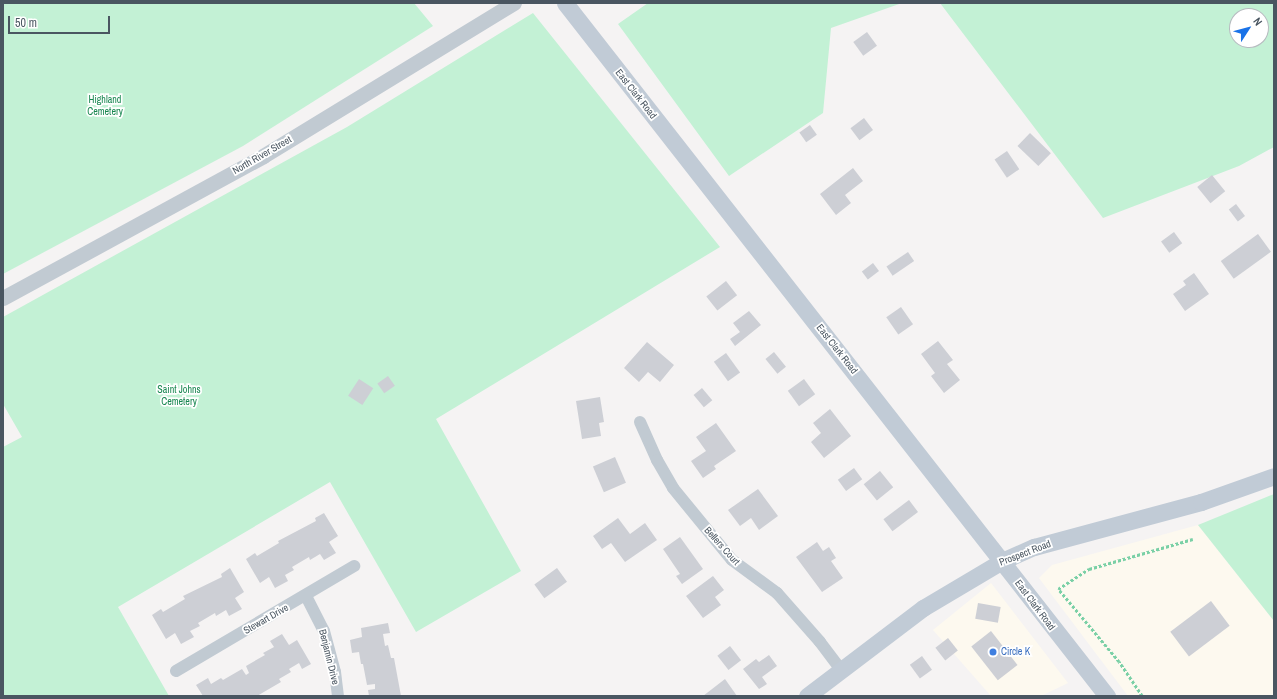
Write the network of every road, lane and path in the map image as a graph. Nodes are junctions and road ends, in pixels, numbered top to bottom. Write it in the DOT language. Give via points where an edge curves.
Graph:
graph roads {
  1 [pos="514,3"];
  2 [pos="564,3"];
  3 [pos="3,298"];
  4 [pos="640,422"];
  5 [pos="1274,476"];
  6 [pos="1193,539"];
  7 [pos="1002,561"];
  8 [pos="354,566"];
  9 [pos="306,596"];
  10 [pos="841,670"];
  11 [pos="176,671"];
  12 [pos="338,696"];
  13 [pos="807,696"];
  14 [pos="1107,696"];
  15 [pos="1142,696"];
  1 -- 3 [label="street, North River Street" via="263,156"];
  2 -- 7 [label="main road, East Clark Road"];
  4 -- 10 [label="street, Bellers Court" via="657,460 683,500 732,560 778,593"];
  5 -- 7 [label="main road, Prospect Road" via="1208,500 1034,547"];
  6 -- 15 [label="path" via="1089,569 1058,589 1119,662"];
  7 -- 10 [label="main road, Prospect Road" via="923,608"];
  7 -- 14 [label="main road, East Clark Road"];
  8 -- 9 [label="street, Stewart Drive"];
  9 -- 11 [label="street, Stewart Drive"];
  9 -- 12 [label="street, Benjamin Drive" via="324,631 335,672"];
  10 -- 13 [label="main road, Prospect Road"];
}
